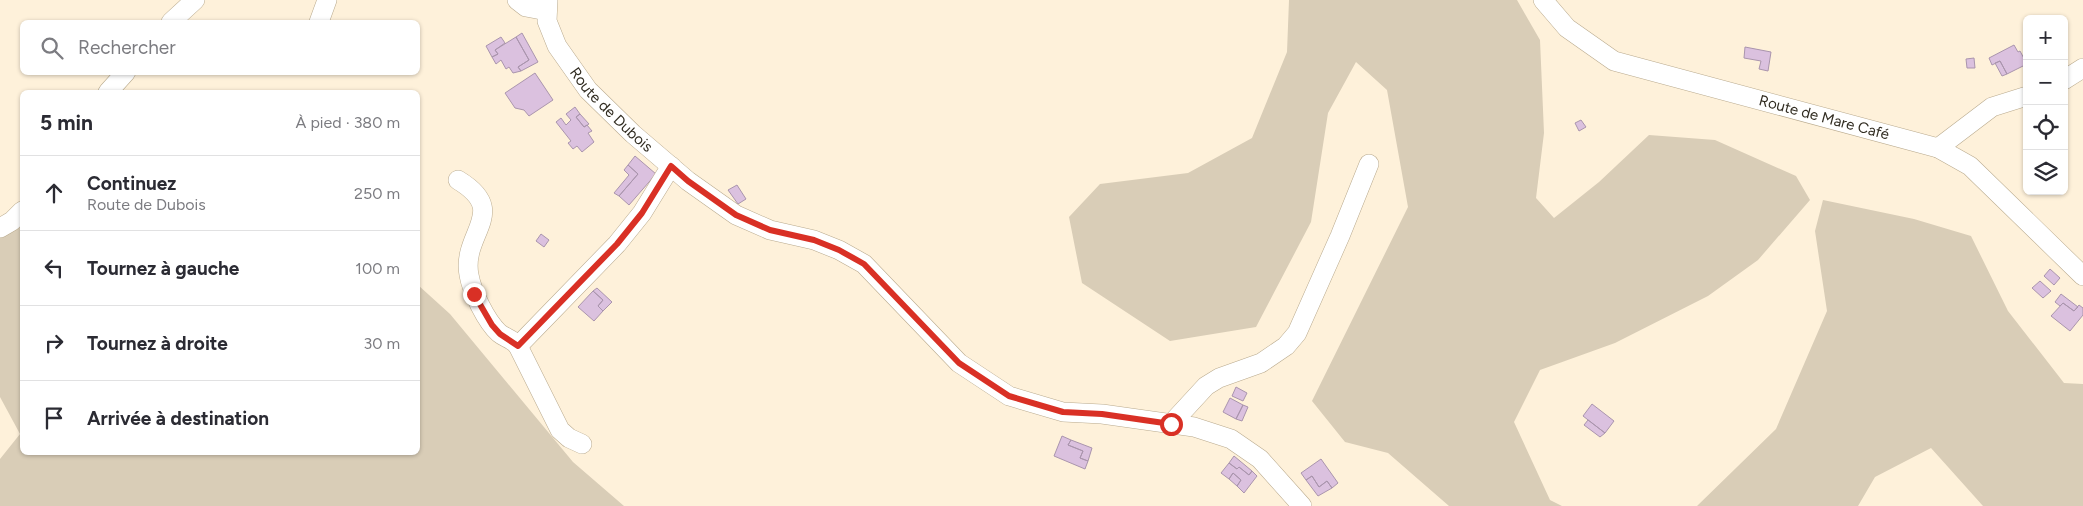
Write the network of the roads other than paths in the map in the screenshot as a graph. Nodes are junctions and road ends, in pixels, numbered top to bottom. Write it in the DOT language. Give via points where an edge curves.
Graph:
graph roads {
  1 [pos="195,0"];
  2 [pos="327,0"];
  3 [pos="516,0"];
  4 [pos="1543,0"];
  5 [pos="547,6"];
  6 [pos="174,20"];
  7 [pos="320,20"];
  8 [pos="2083,68"];
  9 [pos="123,75"];
  10 [pos="2068,77"];
  11 [pos="110,90"];
  12 [pos="2023,97"];
  13 [pos="1938,148"];
  14 [pos="1369,164"];
  15 [pos="671,166"];
  16 [pos="458,180"];
  17 [pos="20,213"];
  18 [pos="0,228"];
  19 [pos="2083,276"];
  20 [pos="518,346"];
  21 [pos="1171,424"];
  22 [pos="582,444"];
  23 [pos="1302,506"];
  1 -- 6 [label="street"];
  2 -- 7 [label="street"];
  3 -- 5 [label="street" via="526,7"];
  4 -- 13 [label="street, Route de Mare Café" via="1567,28 1614,62"];
  5 -- 15 [label="street, Route de Dubois" via="547,22 557,46 588,90"];
  8 -- 10 [label="street"];
  9 -- 11 [label="street"];
  12 -- 13 [label="street" via="1992,107"];
  13 -- 19 [label="street, Route de Mare Café" via="1970,166"];
  14 -- 21 [label="street" via="1297,333 1286,346 1261,363 1206,386"];
  15 -- 20 [label="street" via="642,213 617,244"];
  15 -- 21 [label="street, Route de Dubois" via="736,215 770,230 822,244 864,264 959,363 1009,396 1063,412"];
  16 -- 20 [label="street" via="473,189 484,209 468,262 474,294 492,325"];
  17 -- 18 [label="street"];
  20 -- 22 [label="street" via="560,430"];
  21 -- 23 [label="street, Route de Dubois" via="1194,427 1231,440 1260,459"];
}
